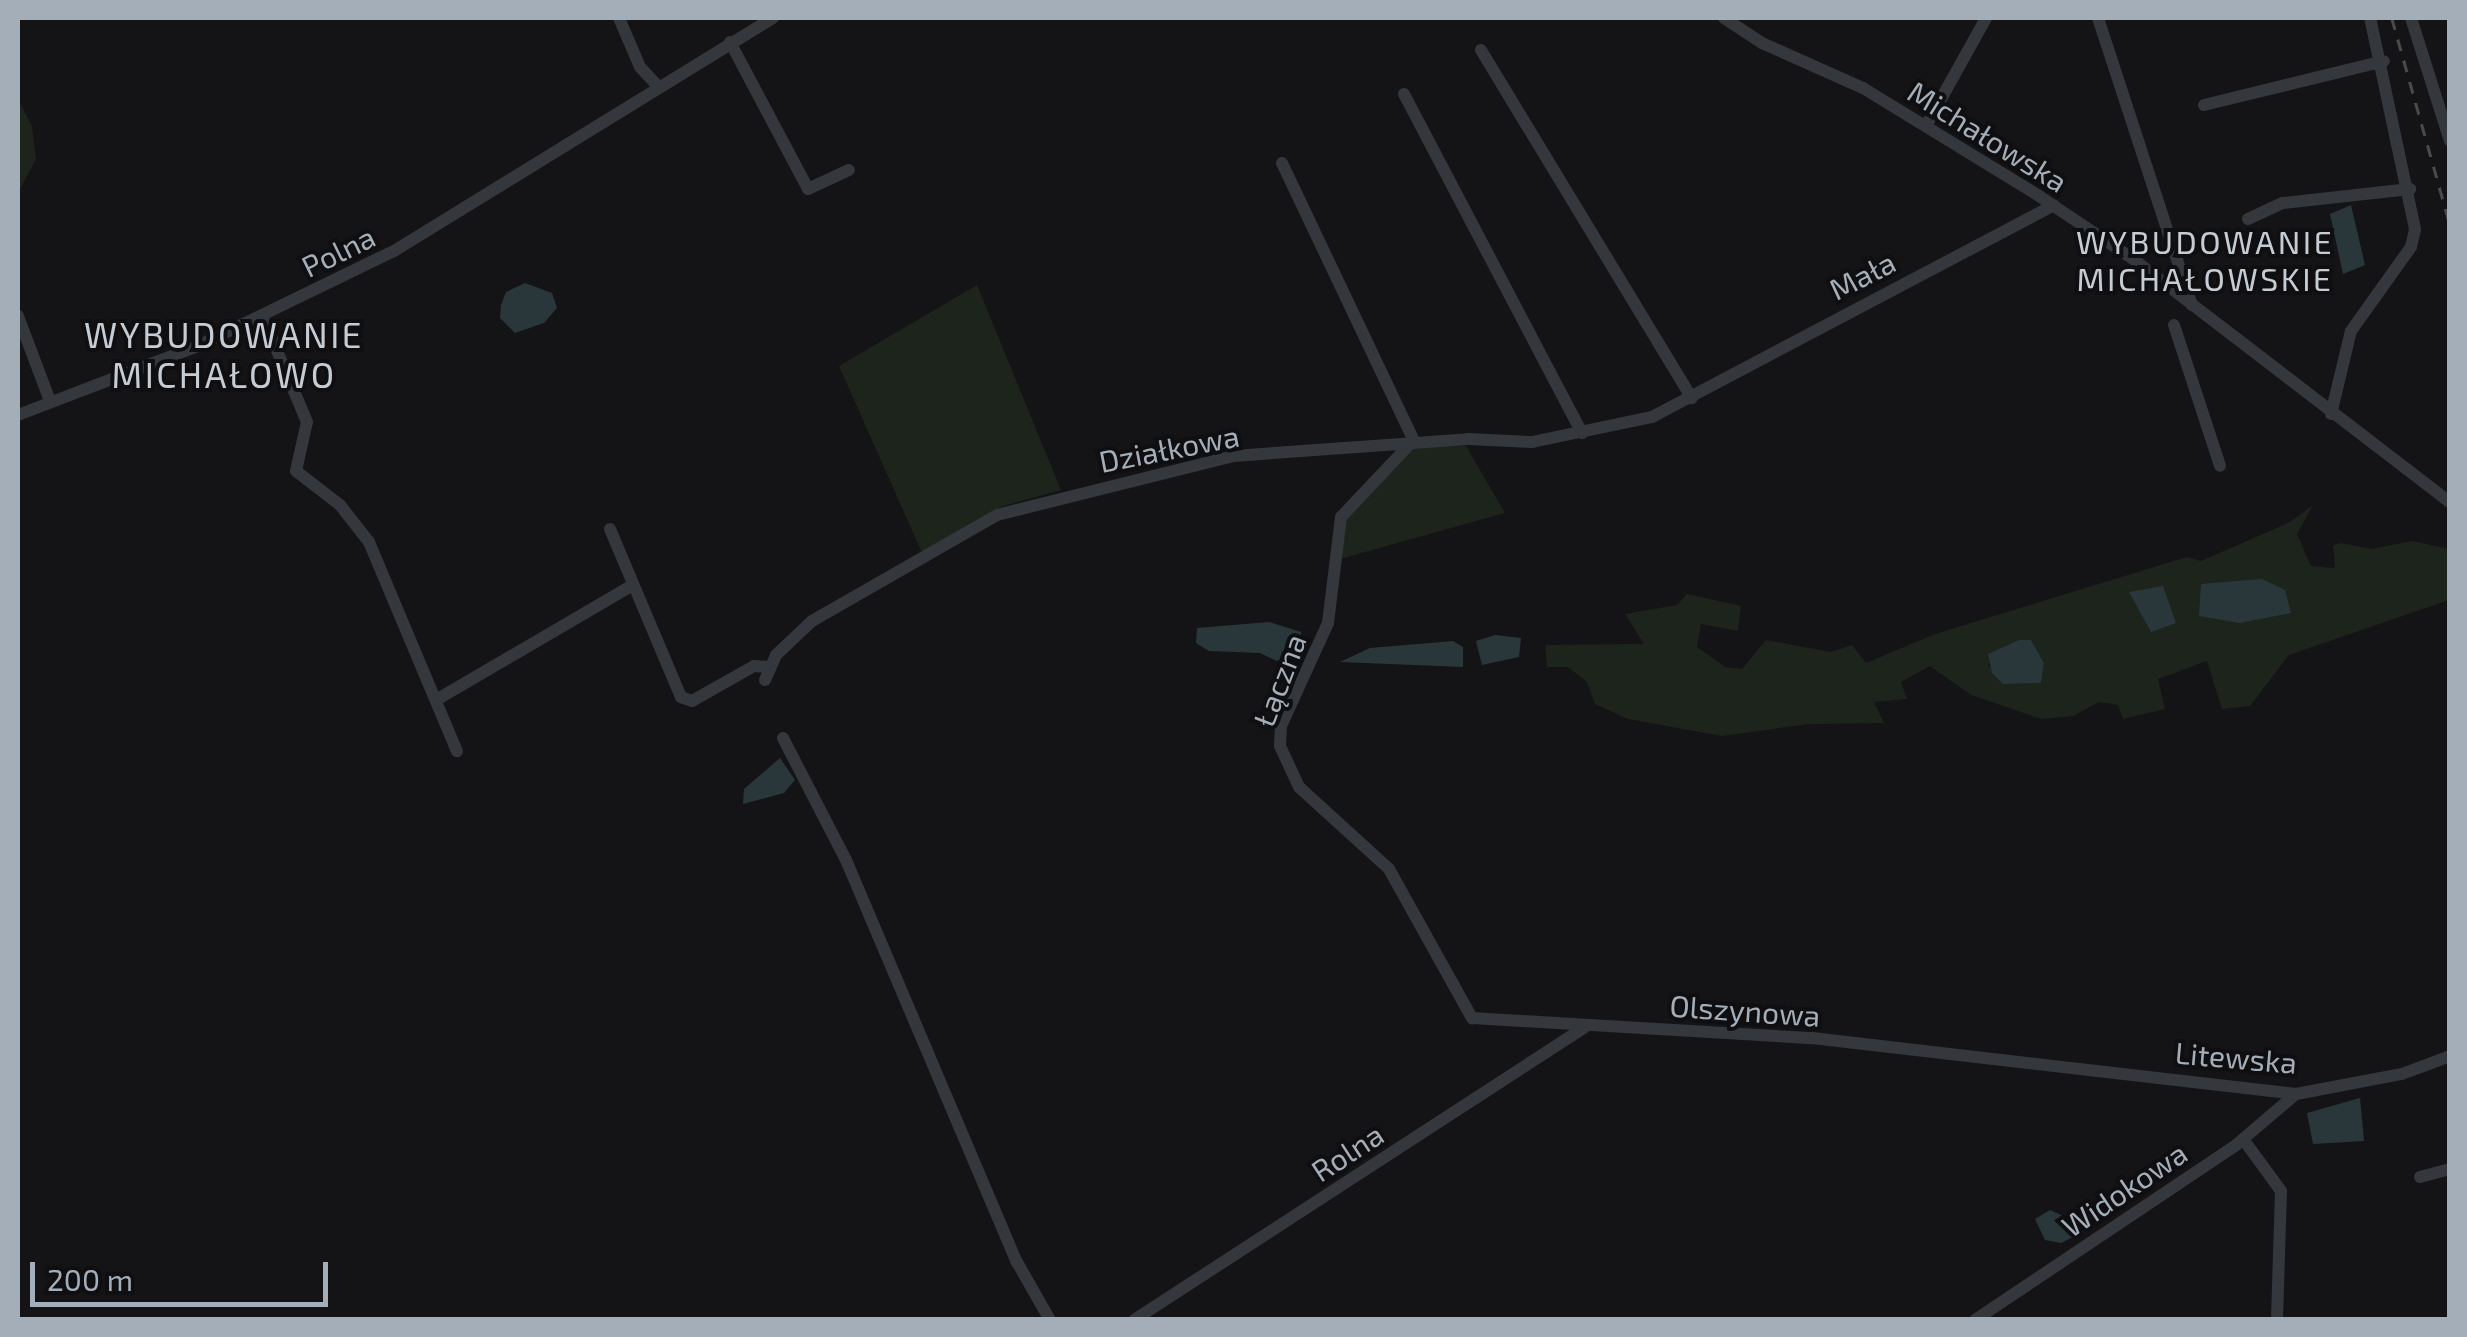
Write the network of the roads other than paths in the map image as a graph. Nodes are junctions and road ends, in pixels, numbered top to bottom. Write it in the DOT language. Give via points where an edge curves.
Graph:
graph roads {
  1 [pos="619,18"];
  2 [pos="773,18"];
  3 [pos="1724,18"];
  4 [pos="1986,18"];
  5 [pos="2098,18"];
  6 [pos="2370,18"];
  7 [pos="2411,18"];
  8 [pos="730,42"];
  9 [pos="1481,50"];
  10 [pos="2384,61"];
  11 [pos="656,84"];
  12 [pos="1404,94"];
  13 [pos="2204,105"];
  14 [pos="1926,126"];
  15 [pos="2450,141"];
  16 [pos="1282,163"];
  17 [pos="849,170"];
  18 [pos="2410,189"];
  19 [pos="2054,206"];
  20 [pos="2248,219"];
  21 [pos="2192,308"];
  22 [pos="262,315"];
  23 [pos="18,316"];
  24 [pos="2174,324"];
  25 [pos="1694,397"];
  26 [pos="50,401"];
  27 [pos="2331,414"];
  28 [pos="18,415"];
  29 [pos="1582,433"];
  30 [pos="1413,443"];
  31 [pos="2220,466"];
  32 [pos="2450,502"];
  33 [pos="610,529"];
  34 [pos="633,585"];
  35 [pos="436,700"];
  36 [pos="782,738"];
  37 [pos="457,750"];
  38 [pos="1472,1018"];
  39 [pos="1587,1026"];
  40 [pos="2450,1056"];
  41 [pos="2014,1062"];
  42 [pos="2296,1094"];
  43 [pos="2243,1139"];
  44 [pos="2450,1169"];
  45 [pos="2420,1178"];
  46 [pos="1050,1320"];
  47 [pos="1134,1320"];
  48 [pos="1975,1320"];
  49 [pos="2277,1320"];
  1 -- 11 [label="street" via="640,67"];
  2 -- 8 [label="street, Polna"];
  3 -- 14 [label="street, Michałowska"];
  4 -- 14 [label="street"];
  5 -- 21 [label="street"];
  6 -- 10 [label="street"];
  7 -- 15 [label="street"];
  8 -- 11 [label="street, Polna"];
  8 -- 17 [label="street" via="808,190"];
  9 -- 25 [label="street"];
  10 -- 13 [label="street"];
  10 -- 18 [label="street"];
  11 -- 22 [label="street, Polna" via="394,251"];
  12 -- 29 [label="street"];
  14 -- 19 [label="street, Michałowska"];
  16 -- 30 [label="street"];
  18 -- 20 [label="street" via="2283,203"];
  18 -- 27 [label="street" via="2411,247 2350,330"];
  19 -- 21 [label="street, Michałowska"];
  19 -- 25 [label="street, Mała"];
  21 -- 27 [label="street, Michałowska"];
  22 -- 26 [label="street, Polna"];
  22 -- 35 [label="street" via="306,417 296,470 359,525"];
  23 -- 26 [label="street"];
  24 -- 31 [label="street"];
  25 -- 29 [label="street, Działkowa" via="1652,417"];
  26 -- 28 [label="street, Polna"];
  27 -- 32 [label="street, Michałowska"];
  29 -- 30 [label="street, Działkowa" via="1532,442"];
  30 -- 34 [label="street, Działkowa" via="1201,461 1018,508 812,620 767,673 754,666 692,701 682,697"];
  30 -- 38 [label="street, Łączna" via="1341,518 1328,624 1282,726 1280,746 1299,787 1388,870"];
  33 -- 34 [label="street"];
  34 -- 35 [label="street"];
  35 -- 37 [label="street"];
  36 -- 46 [label="street" via="846,860 1017,1262"];
  38 -- 39 [label="street, Olszynowa"];
  39 -- 41 [label="street, Olszynowa" via="1812,1038"];
  39 -- 47 [label="street, Rolna"];
  40 -- 42 [label="street, Litewska" via="2402,1074"];
  41 -- 42 [label="street, Litewska"];
  42 -- 43 [label="street, Widokowa"];
  43 -- 48 [label="street, Widokowa"];
  43 -- 49 [label="street" via="2281,1191"];
  44 -- 45 [label="street"];
}
